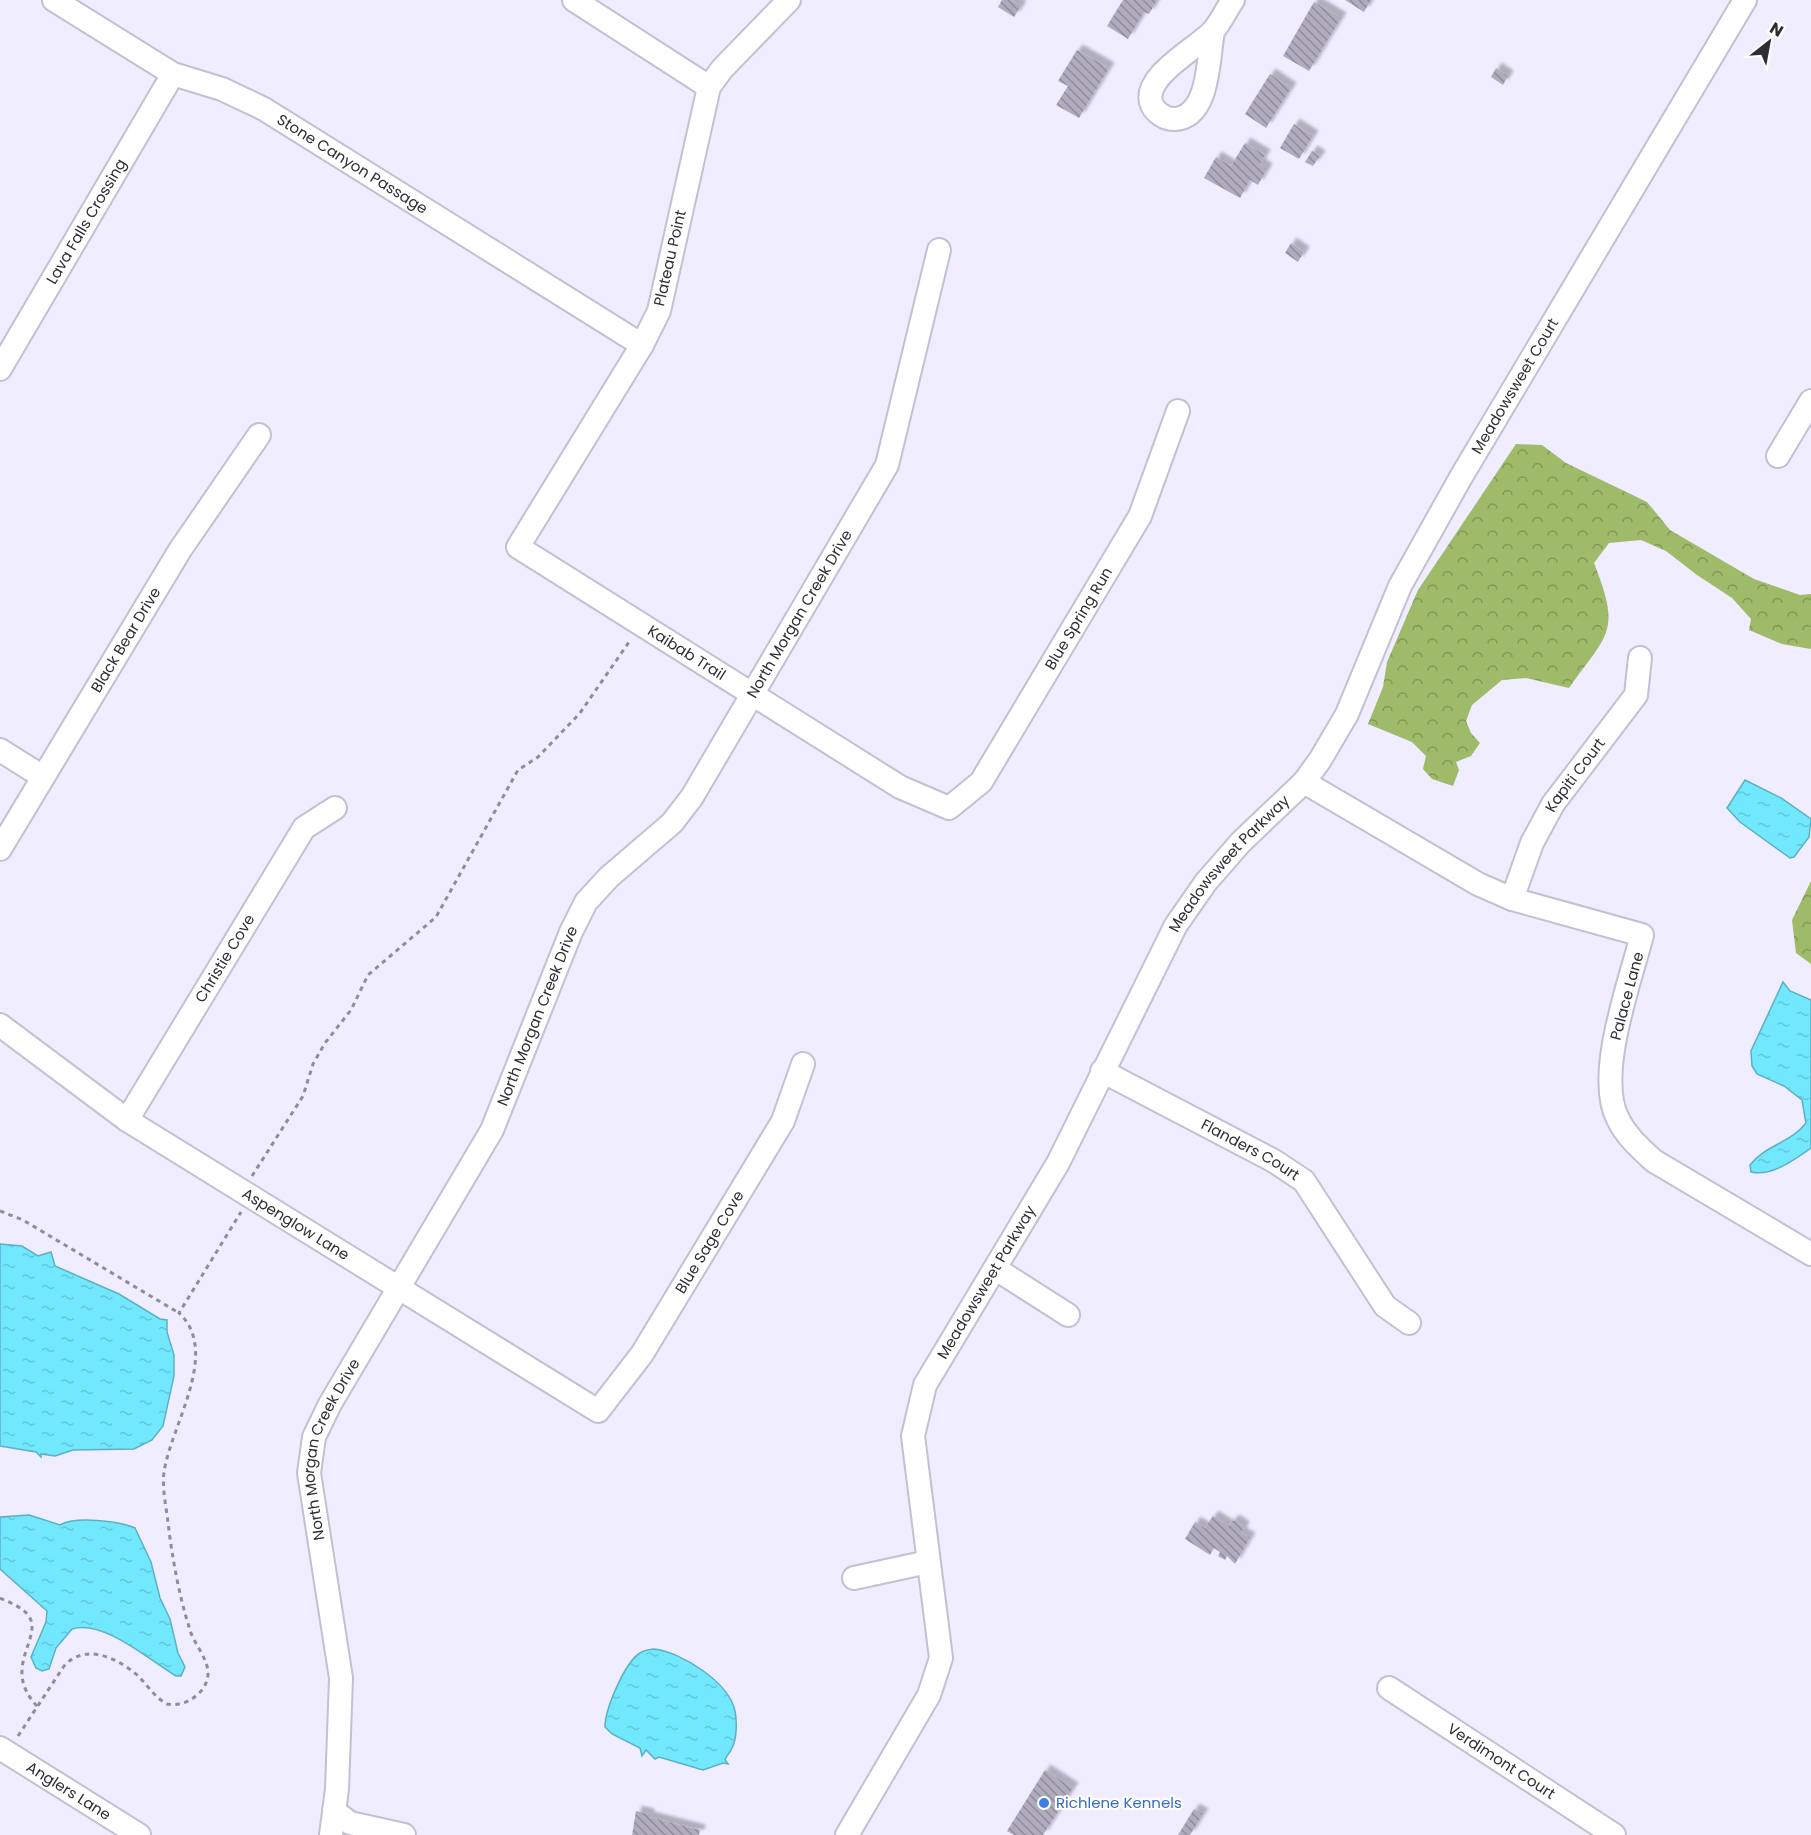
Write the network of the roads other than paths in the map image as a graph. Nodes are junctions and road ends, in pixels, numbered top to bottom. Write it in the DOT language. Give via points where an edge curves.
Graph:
graph roads {
  1 [pos="54,0"];
  2 [pos="574,0"];
  3 [pos="789,0"];
  4 [pos="1233,0"];
  5 [pos="1745,0"];
  6 [pos="1213,31"];
  7 [pos="173,74"];
  8 [pos="709,87"];
  9 [pos="939,250"];
  10 [pos="642,345"];
  11 [pos="0,369"];
  12 [pos="1811,401"];
  13 [pos="1178,411"];
  14 [pos="259,435"];
  15 [pos="1778,456"];
  16 [pos="518,547"];
  17 [pos="1640,658"];
  18 [pos="752,696"];
  19 [pos="0,750"];
  20 [pos="43,777"];
  21 [pos="1304,782"];
  22 [pos="335,808"];
  23 [pos="950,808"];
  24 [pos="0,849"];
  25 [pos="1512,899"];
  26 [pos="0,1025"];
  27 [pos="803,1064"];
  28 [pos="1102,1071"];
  29 [pos="127,1120"];
  30 [pos="1811,1254"];
  31 [pos="996,1269"];
  32 [pos="397,1289"];
  33 [pos="1068,1315"];
  34 [pos="1409,1323"];
  35 [pos="598,1412"];
  36 [pos="927,1562"];
  37 [pos="854,1578"];
  38 [pos="1389,1688"];
  39 [pos="4,1750"];
  40 [pos="334,1811"];
  41 [pos="139,1835"];
  42 [pos="331,1835"];
  43 [pos="404,1835"];
  44 [pos="847,1835"];
  45 [pos="1614,1835"];
  1 -- 7 [label="street, Stone Canyon Passage"];
  2 -- 8 [label="street"];
  3 -- 8 [label="street, Plateau Point"];
  4 -- 6 [label="street"];
  5 -- 21 [label="street, Meadowsweet Court" via="1428,536 1400,586 1347,714"];
  7 -- 10 [label="street, Stone Canyon Passage" via="222,89 264,109"];
  7 -- 11 [label="street, Lava Falls Crossing"];
  8 -- 10 [label="street, Plateau Point" via="659,311"];
  9 -- 18 [label="street, North Morgan Creek Drive" via="887,465"];
  10 -- 16 [label="street, Plateau Point"];
  12 -- 15 [label="street"];
  13 -- 23 [label="street, Blue Spring Run" via="1140,516 981,782"];
  14 -- 20 [label="street, Black Bear Drive" via="180,550"];
  16 -- 18 [label="street, Kaibab Trail"];
  17 -- 25 [label="street, Kapiti Court" via="1636,695 1553,804 1532,843"];
  18 -- 23 [label="street, Kaibab Trail" via="900,787"];
  18 -- 32 [label="street, North Morgan Creek Drive" via="692,797 672,823 586,902 492,1130"];
  19 -- 20 [label="street"];
  20 -- 24 [label="street, Black Bear Drive"];
  21 -- 25 [label="street, Palace Lane" via="1478,884"];
  21 -- 28 [label="street, Meadowsweet Parkway" via="1241,842 1182,916"];
  22 -- 29 [label="street, Christie Cove" via="304,828"];
  25 -- 30 [label="street, Palace Lane" via="1642,936 1612,1052 1611,1091 1617,1119 1654,1161"];
  26 -- 29 [label="street, Aspenglow Lane"];
  27 -- 35 [label="street, Blue Sage Cove" via="777,1131 642,1354"];
  28 -- 31 [label="street, Meadowsweet Parkway" via="1059,1163"];
  28 -- 34 [label="street, Flanders Court" via="1274,1161 1304,1181 1385,1306"];
  29 -- 32 [label="street, Aspenglow Lane"];
  31 -- 33 [label="street"];
  31 -- 36 [label="street, Meadowsweet Parkway" via="925,1385 915,1426"];
  32 -- 35 [label="street, Aspenglow Lane"];
  32 -- 40 [label="street, North Morgan Creek Drive" via="314,1437 309,1473 341,1678"];
  36 -- 37 [label="street"];
  36 -- 44 [label="street, Meadowsweet Parkway" via="941,1658 930,1695"];
  38 -- 45 [label="street, Verdimont Court"];
  39 -- 41 [label="street, Anglers Lane"];
  40 -- 42 [label="street, North Morgan Creek Drive"];
  40 -- 43 [label="street" via="350,1823"];
}
